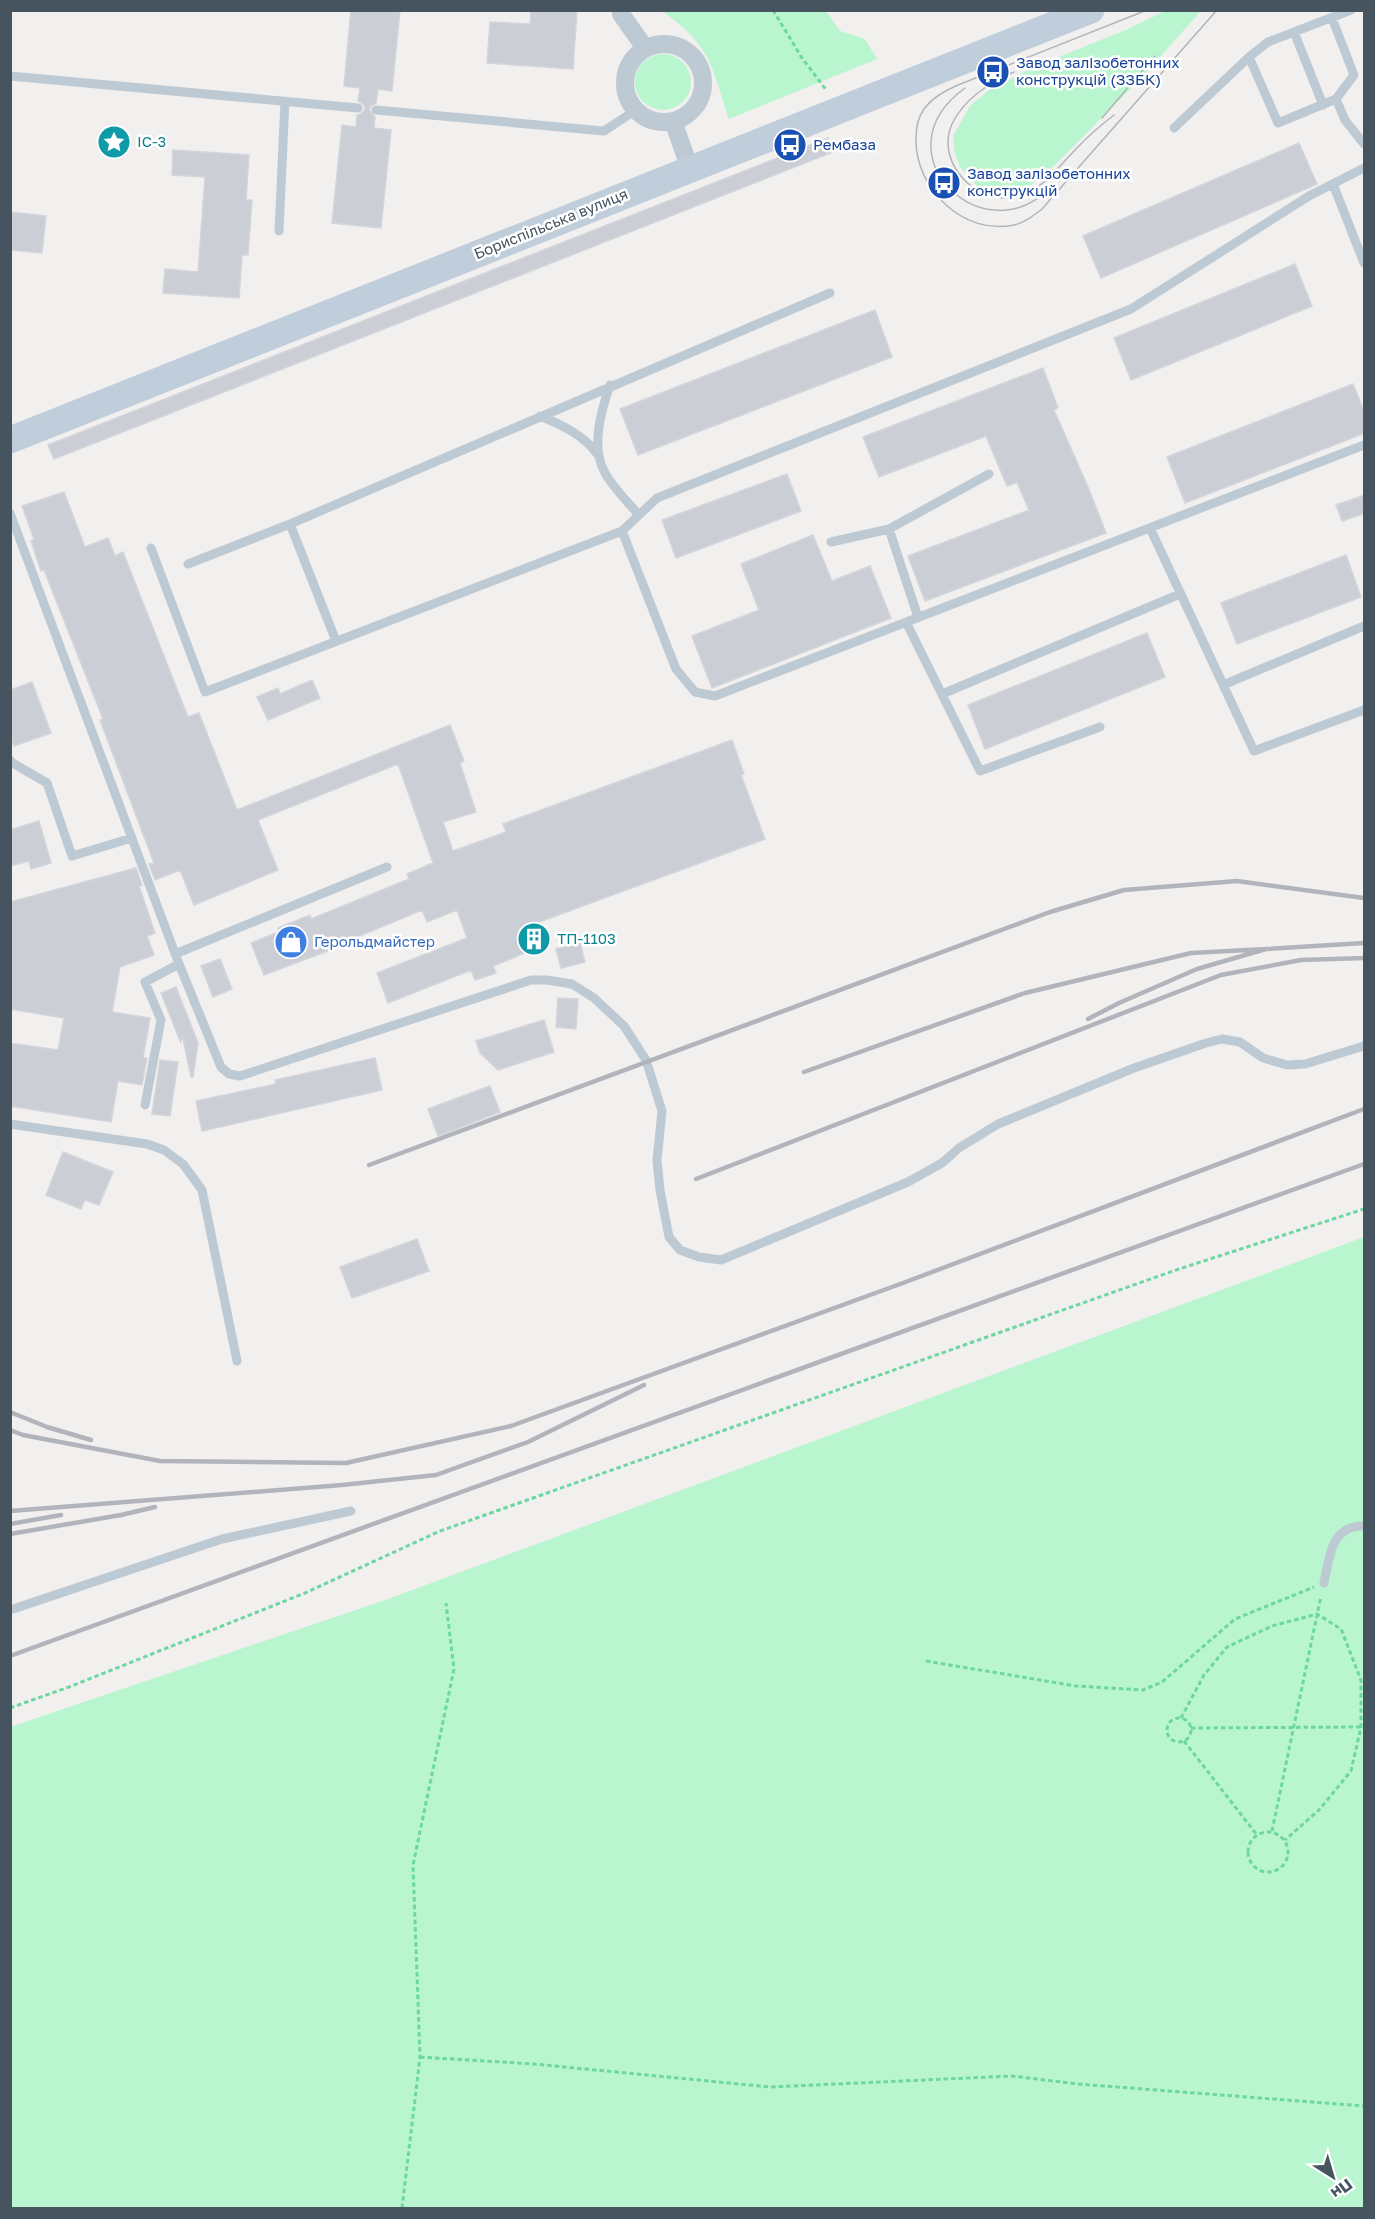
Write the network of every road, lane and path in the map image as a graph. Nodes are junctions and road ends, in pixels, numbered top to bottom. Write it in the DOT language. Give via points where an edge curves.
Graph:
graph roads {
  1 [pos="621,10"];
  2 [pos="773,10"];
  3 [pos="1091,10"];
  4 [pos="1351,10"];
  5 [pos="1332,18"];
  6 [pos="1294,32"];
  7 [pos="645,48"];
  8 [pos="1249,57"];
  9 [pos="10,76"];
  10 [pos="828,93"];
  11 [pos="1336,99"];
  12 [pos="285,101"];
  13 [pos="1323,105"];
  14 [pos="358,108"];
  15 [pos="375,110"];
  16 [pos="636,110"];
  17 [pos="673,121"];
  18 [pos="1174,129"];
  19 [pos="1365,144"];
  20 [pos="1365,168"];
  21 [pos="690,170"];
  22 [pos="1333,184"];
  23 [pos="279,231"];
  24 [pos="1365,263"];
  25 [pos="831,293"];
  26 [pos="610,386"];
  27 [pos="540,416"];
  28 [pos="10,440"];
  29 [pos="1365,446"];
  30 [pos="598,455"];
  31 [pos="989,474"];
  32 [pos="10,513"];
  33 [pos="639,515"];
  34 [pos="290,524"];
  35 [pos="1150,528"];
  36 [pos="889,529"];
  37 [pos="622,531"];
  38 [pos="831,542"];
  39 [pos="151,548"];
  40 [pos="188,564"];
  41 [pos="1180,594"];
  42 [pos="918,617"];
  43 [pos="906,622"];
  44 [pos="1365,626"];
  45 [pos="336,641"];
  46 [pos="1223,685"];
  47 [pos="942,694"];
  48 [pos="1365,710"];
  49 [pos="1100,727"];
  50 [pos="10,759"];
  51 [pos="132,838"];
  52 [pos="387,867"];
  53 [pos="175,954"];
  54 [pos="179,964"];
  55 [pos="1365,1046"];
  56 [pos="145,1105"];
  57 [pos="10,1124"];
  58 [pos="1365,1209"];
  59 [pos="237,1361"];
  60 [pos="351,1511"];
  61 [pos="1365,1526"];
  62 [pos="1324,1583"];
  63 [pos="446,1603"];
  64 [pos="10,1610"];
  65 [pos="1317,1614"];
  66 [pos="926,1661"];
  67 [pos="10,1708"];
  68 [pos="1181,1718"];
  69 [pos="1361,1727"];
  70 [pos="1191,1728"];
  71 [pos="1294,1728"];
  72 [pos="1184,1741"];
  73 [pos="1272,1831"];
  74 [pos="1257,1835"];
  75 [pos="1285,1840"];
  76 [pos="420,2057"];
  77 [pos="1365,2106"];
  78 [pos="402,2208"];
  1 -- 7 [label="street"];
  2 -- 10 [label="path"];
  3 -- 21 [label="main road, Бориспільська вулиця"];
  4 -- 5 [label="lane"];
  5 -- 6 [label="lane"];
  5 -- 11 [label="lane" via="1354,75"];
  6 -- 8 [label="lane" via="1268,42"];
  6 -- 13 [label="lane"];
  7 -- 16 [label="street" via="626,72 626,92"];
  7 -- 17 [label="street" via="664,43 684,48 702,72 704,83 698,103"];
  8 -- 13 [label="lane" via="1278,123"];
  8 -- 18 [label="lane"];
  9 -- 12 [label="lane"];
  11 -- 13 [label="lane"];
  11 -- 19 [label="lane" via="1345,120"];
  12 -- 14 [label="lane"];
  12 -- 23 [label="lane"];
  15 -- 16 [label="lane" via="604,131"];
  16 -- 17 [label="street" via="652,120"];
  17 -- 21 [label="street"];
  20 -- 22 [label="lane"];
  21 -- 28 [label="main road, Бориспільська вулиця"];
  22 -- 24 [label="lane"];
  22 -- 33 [label="lane" via="1131,309 657,498"];
  25 -- 26 [label="lane"];
  26 -- 27 [label="lane"];
  26 -- 30 [label="lane" via="601,411"];
  27 -- 30 [label="lane" via="567,427"];
  27 -- 34 [label="lane"];
  29 -- 35 [label="lane"];
  30 -- 33 [label="lane" via="604,473"];
  31 -- 36 [label="lane"];
  32 -- 51 [label="lane"];
  33 -- 37 [label="lane"];
  34 -- 40 [label="lane"];
  34 -- 45 [label="lane"];
  35 -- 41 [label="lane"];
  35 -- 42 [label="lane"];
  36 -- 38 [label="lane"];
  36 -- 42 [label="lane"];
  37 -- 43 [label="lane" via="676,669 695,692 715,696"];
  37 -- 45 [label="lane"];
  39 -- 45 [label="lane" via="205,692"];
  41 -- 46 [label="lane"];
  41 -- 47 [label="lane"];
  42 -- 43 [label="lane"];
  43 -- 47 [label="lane"];
  44 -- 46 [label="lane"];
  46 -- 48 [label="lane" via="1254,751"];
  47 -- 49 [label="lane" via="980,771"];
  50 -- 51 [label="lane" via="47,783 72,856"];
  51 -- 53 [label="lane"];
  52 -- 53 [label="lane"];
  53 -- 54 [label="lane"];
  54 -- 55 [label="lane" via="221,1067 240,1076 531,980 572,984 624,1026 646,1060 662,1111 657,1160 669,1236 680,1250 722,1260 908,1182 998,1124 1206,1043 1222,1039 1240,1042 1263,1058 1287,1065 1305,1064"];
  54 -- 56 [label="lane" via="145,982 161,1020"];
  57 -- 59 [label="lane" via="147,1144 164,1150 183,1164 202,1190"];
  58 -- 67 [label="path" via="1173,1271 440,1531 305,1593"];
  60 -- 64 [label="lane" via="222,1539"];
  61 -- 62 [label="lane" via="1343,1532 1332,1544"];
  62 -- 65 [label="path"];
  62 -- 66 [label="path" via="1235,1619 1162,1682 1143,1690 1076,1686"];
  63 -- 76 [label="path" via="454,1669 413,1865"];
  65 -- 68 [label="path" via="1272,1626 1227,1647 1204,1675"];
  65 -- 69 [label="path" via="1341,1629 1361,1680"];
  65 -- 71 [label="path"];
  68 -- 70 [label="path"];
  68 -- 72 [label="path" via="1173,1719 1167,1731 1176,1742"];
  69 -- 71 [label="path"];
  69 -- 75 [label="path" via="1351,1771 1319,1810"];
  70 -- 71 [label="path"];
  70 -- 72 [label="path"];
  71 -- 73 [label="path"];
  72 -- 74 [label="path"];
  73 -- 74 [label="path"];
  73 -- 75 [label="path"];
  74 -- 75 [label="path" via="1248,1848 1251,1863 1265,1872 1280,1869 1289,1855"];
  76 -- 77 [label="path" via="770,2087 1012,2076"];
  76 -- 78 [label="path"];
}
